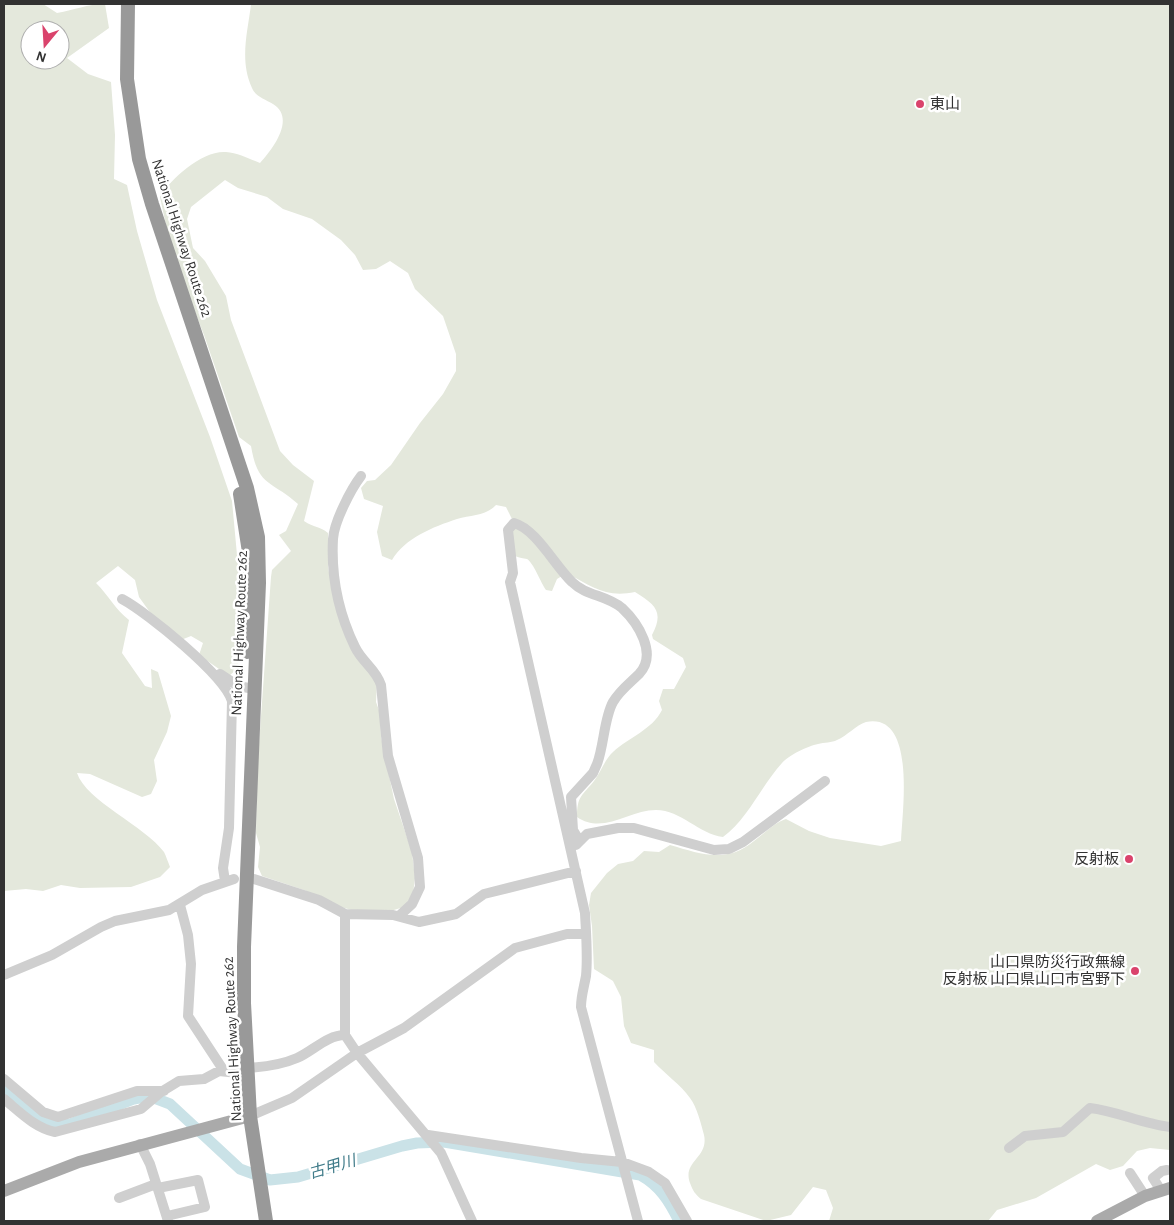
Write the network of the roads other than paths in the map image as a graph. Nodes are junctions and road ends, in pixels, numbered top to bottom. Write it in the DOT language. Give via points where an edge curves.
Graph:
graph roads {
  1 [pos="120,4"];
  2 [pos="128,4"];
  3 [pos="361,476"];
  4 [pos="122,599"];
  5 [pos="214,675"];
  6 [pos="249,688"];
  7 [pos="826,780"];
  8 [pos="579,840"];
  9 [pos="572,850"];
  10 [pos="576,871"];
  11 [pos="254,879"];
  12 [pos="180,905"];
  13 [pos="345,914"];
  14 [pos="399,916"];
  15 [pos="584,934"];
  16 [pos="4,975"];
  17 [pos="345,1035"];
  18 [pos="357,1053"];
  19 [pos="224,1071"];
  20 [pos="243,1071"];
  21 [pos="4,1079"];
  22 [pos="163,1092"];
  23 [pos="4,1100"];
  24 [pos="246,1117"];
  25 [pos="1170,1127"];
  26 [pos="428,1136"];
  27 [pos="140,1144"];
  28 [pos="1009,1148"];
  29 [pos="622,1163"];
  30 [pos="1163,1169"];
  31 [pos="1130,1173"];
  32 [pos="256,1183"];
  33 [pos="157,1186"];
  34 [pos="1165,1189"];
  35 [pos="4,1191"];
  36 [pos="1145,1196"];
  37 [pos="119,1198"];
  38 [pos="167,1219"];
  39 [pos="257,1221"];
  40 [pos="266,1221"];
  41 [pos="472,1221"];
  42 [pos="638,1221"];
  43 [pos="686,1221"];
  44 [pos="1097,1221"];
  1 -- 6 [label="highway, National Highway Route 262" via="118,67 132,166 232,464 244,516 249,578"];
  2 -- 6 [label="highway, National Highway Route 262" via="127,79 139,159 240,464 258,537 259,593"];
  3 -- 14 [label="street" via="333,538 335,572 344,622 360,657 378,675 381,685 388,756 418,858 420,887 412,904"];
  4 -- 5 [label="street" via="140,609"];
  5 -- 6 [label="street" via="222,675 238,686"];
  5 -- 12 [label="street" via="224,685 232,701 229,828 223,868 229,880 202,890"];
  6 -- 20 [label="highway, National Highway Route 262" via="234,1004"];
  7 -- 8 [label="street" via="729,850 714,850 634,828 587,834"];
  8 -- 9 [label="street"];
  8 -- 9 [label="street" via="573,830 571,797 597,764 612,704 644,666 647,656 645,642 640,630 621,607 579,588 532,536 514,523 508,530 510,582"];
  9 -- 10 [label="street"];
  10 -- 14 [label="street" via="484,894 456,914 429,921 419,922"];
  10 -- 15 [label="street" via="585,913"];
  11 -- 13 [label="street" via="319,900"];
  12 -- 16 [label="street" via="156,914 115,921 52,955"];
  12 -- 19 [label="street" via="191,964 188,1016"];
  13 -- 14 [label="street"];
  13 -- 17 [label="street"];
  15 -- 18 [label="street" via="567,934 515,948 404,1028"];
  15 -- 29 [label="street" via="587,960 581,1008"];
  17 -- 18 [label="street"];
  17 -- 20 [label="street" via="336,1035 279,1064"];
  18 -- 24 [label="street" via="292,1098"];
  18 -- 26 [label="street"];
  19 -- 20 [label="street"];
  19 -- 22 [label="street" via="192,1082 179,1081"];
  20 -- 24 [label="highway, National Highway Route 262"];
  21 -- 22 [label="street" via="44,1112 58,1116 137,1091"];
  22 -- 23 [label="street" via="141,1109 55,1132 40,1127"];
  24 -- 27 [label="main road"];
  24 -- 32 [label="highway, National Highway Route 262"];
  25 -- 28 [label="street" via="1154,1126 1090,1108 1063,1132 1025,1136"];
  26 -- 29 [label="street"];
  26 -- 41 [label="street" via="442,1153"];
  27 -- 33 [label="street"];
  27 -- 35 [label="main road" via="48,1172"];
  29 -- 42 [label="street"];
  29 -- 43 [label="street" via="649,1172 665,1183"];
  30 -- 34 [label="street" via="1153,1178"];
  31 -- 36 [label="street"];
  32 -- 39 [label="highway, National Highway Route 262"];
  32 -- 40 [label="highway, National Highway Route 262"];
  33 -- 37 [label="street"];
  33 -- 38 [label="street"];
  33 -- 38 [label="street" via="198,1180 205,1206"];
  34 -- 36 [label="main road"];
  36 -- 44 [label="main road"];
}
